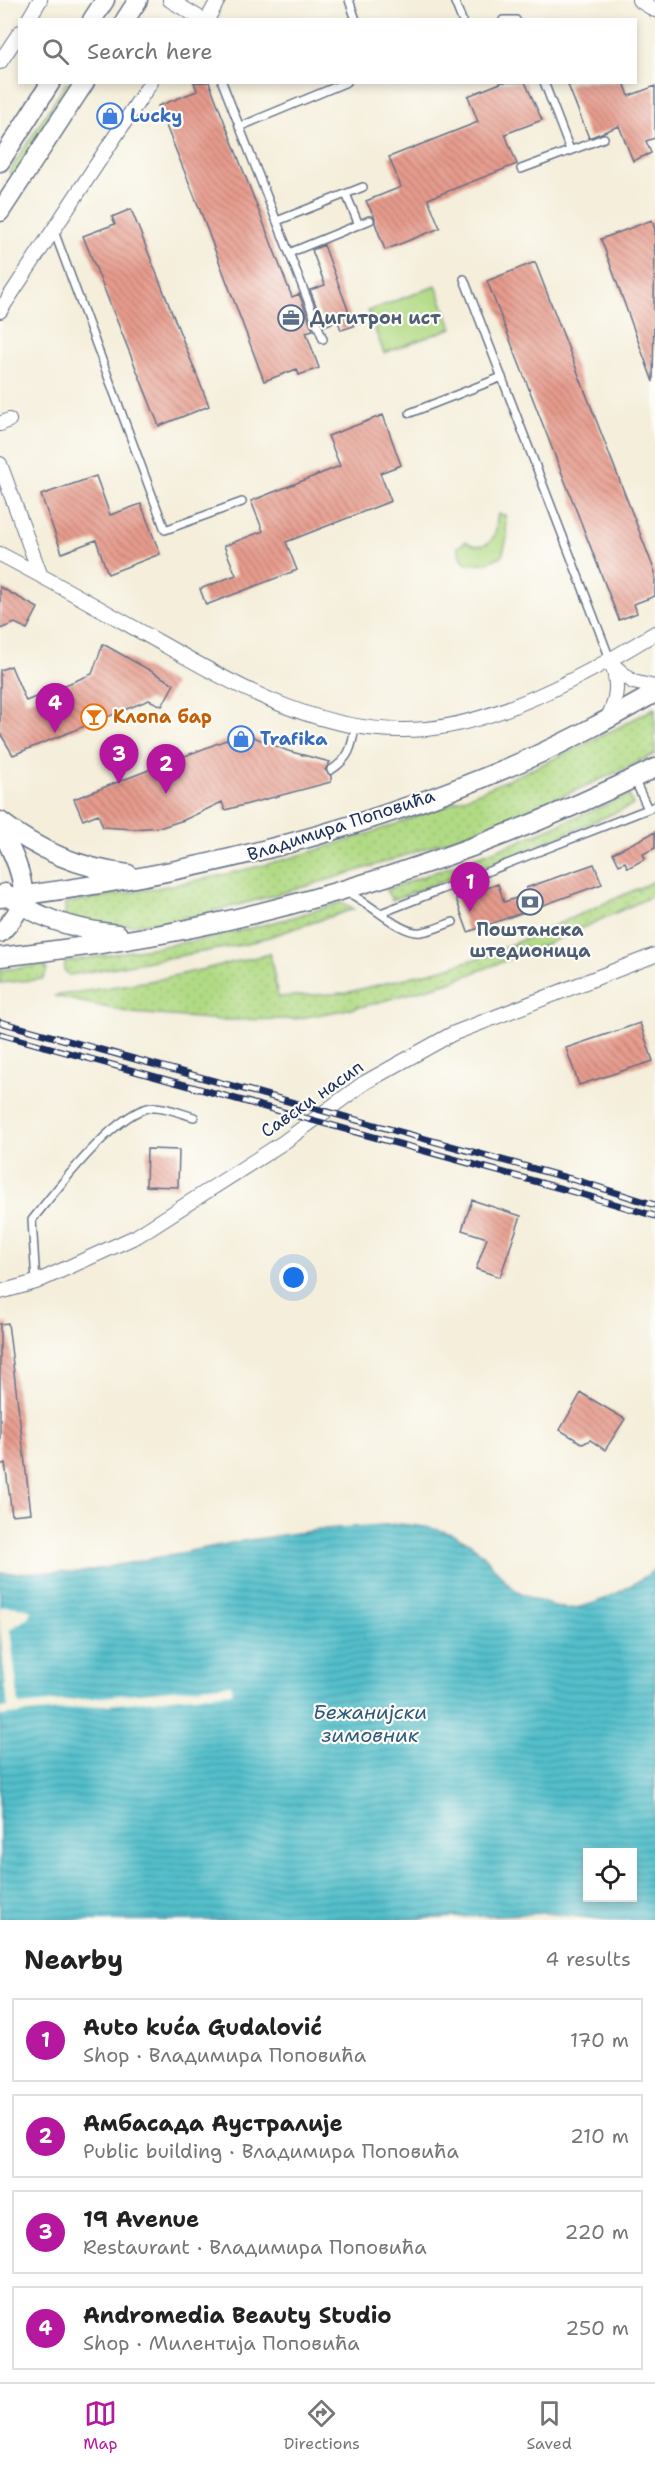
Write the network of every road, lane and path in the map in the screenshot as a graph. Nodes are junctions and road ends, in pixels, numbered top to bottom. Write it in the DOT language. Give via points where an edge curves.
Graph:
graph roads {
  1 [pos="40,0"];
  2 [pos="105,0"];
  3 [pos="138,0"];
  4 [pos="170,0"];
  5 [pos="349,0"];
  6 [pos="454,0"];
  7 [pos="639,0"];
  8 [pos="213,2"];
  9 [pos="655,10"];
  10 [pos="29,18"];
  11 [pos="93,18"];
  12 [pos="127,18"];
  13 [pos="202,18"];
  14 [pos="206,18"];
  15 [pos="355,18"];
  16 [pos="461,18"];
  17 [pos="18,35"];
  18 [pos="0,62"];
  19 [pos="50,84"];
  20 [pos="84,84"];
  21 [pos="150,84"];
  22 [pos="223,84"];
  23 [pos="342,84"];
  24 [pos="545,84"];
  25 [pos="239,127"];
  26 [pos="604,138"];
  27 [pos="570,150"];
  28 [pos="0,162"];
  29 [pos="520,169"];
  30 [pos="363,188"];
  31 [pos="346,194"];
  32 [pos="0,212"];
  33 [pos="370,220"];
  34 [pos="277,221"];
  35 [pos="359,225"];
  36 [pos="53,229"];
  37 [pos="289,253"];
  38 [pos="464,279"];
  39 [pos="0,311"];
  40 [pos="322,339"];
  41 [pos="502,377"];
  42 [pos="410,413"];
  43 [pos="0,464"];
  44 [pos="242,502"];
  45 [pos="0,554"];
  46 [pos="40,574"];
  47 [pos="655,633"];
  48 [pos="612,662"];
  49 [pos="655,687"];
  50 [pos="655,693"];
  51 [pos="606,719"];
  52 [pos="355,727"];
  53 [pos="655,768"];
  54 [pos="331,770"];
  55 [pos="634,779"];
  56 [pos="652,808"];
  57 [pos="0,821"];
  58 [pos="0,828"];
  59 [pos="151,876"];
  60 [pos="341,890"];
  61 [pos="10,897"];
  62 [pos="381,913"];
  63 [pos="453,922"];
  64 [pos="0,933"];
  65 [pos="141,937"];
  66 [pos="655,955"];
  67 [pos="0,957"];
  68 [pos="194,1117"];
  69 [pos="36,1282"];
  70 [pos="0,1292"];
  1 -- 10 [label="street"];
  2 -- 11 [label="main road"];
  3 -- 12 [label="main road"];
  4 -- 13 [label="street"];
  5 -- 15 [label="lane"];
  6 -- 16 [label="lane"];
  7 -- 9 [label="street"];
  8 -- 14 [label="street"];
  17 -- 18 [label="street"];
  19 -- 28 [label="main road"];
  20 -- 32 [label="main road"];
  21 -- 36 [label="street"];
  22 -- 25 [label="lane"];
  23 -- 25 [label="lane"];
  24 -- 27 [label="lane"];
  25 -- 34 [label="lane"];
  26 -- 27 [label="lane"];
  27 -- 29 [label="lane"];
  30 -- 31 [label="lane"];
  31 -- 34 [label="lane"];
  31 -- 35 [label="lane"];
  33 -- 35 [label="lane"];
  34 -- 37 [label="lane"];
  35 -- 37 [label="lane"];
  36 -- 39 [label="street"];
  36 -- 44 [label="lane" via="165,530"];
  37 -- 40 [label="lane"];
  38 -- 41 [label="lane"];
  41 -- 42 [label="lane"];
  41 -- 48 [label="lane"];
  43 -- 46 [label="street"];
  45 -- 46 [label="street"];
  46 -- 52 [label="street" via="229,681 304,713"];
  47 -- 48 [label="street"];
  48 -- 49 [label="street" via="633,682"];
  48 -- 51 [label="street" via="618,684"];
  48 -- 52 [label="street" via="462,723 402,730"];
  50 -- 51 [label="main road, Владимира Поповића"];
  51 -- 59 [label="main road, Владимира Поповића" via="530,758 396,811 284,846"];
  52 -- 54 [label="lane" via="350,752"];
  53 -- 55 [label="main road"];
  55 -- 56 [label="lane"];
  55 -- 60 [label="main road" via="464,849"];
  56 -- 62 [label="lane"];
  57 -- 59 [label="main road" via="39,847 75,864"];
  58 -- 61 [label="main road" via="18,867"];
  59 -- 61 [label="main road, Владимира Поповића"];
  60 -- 62 [label="lane"];
  60 -- 65 [label="main road" via="242,917"];
  61 -- 64 [label="main road"];
  61 -- 65 [label="main road" via="85,930"];
  62 -- 63 [label="lane" via="409,932 420,933"];
  65 -- 67 [label="main road"];
  66 -- 69 [label="street, Савски насип" via="452,1034 364,1083 284,1142 137,1236"];
  68 -- 69 [label="lane" via="153,1107 133,1114 70,1172 32,1220"];
  69 -- 70 [label="street, Савски насип"];
}
